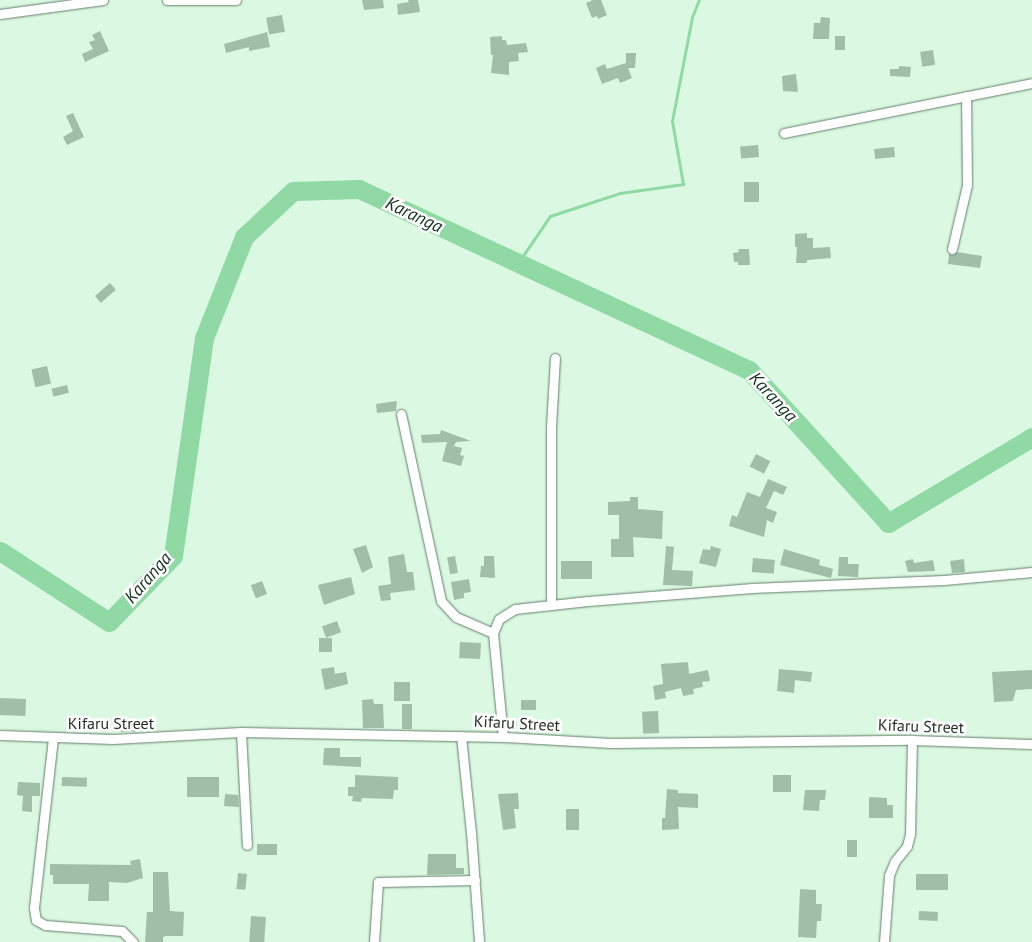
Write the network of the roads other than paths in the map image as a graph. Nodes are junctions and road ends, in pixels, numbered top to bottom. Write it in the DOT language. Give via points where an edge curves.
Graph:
graph roads {
  1 [pos="103,0"];
  2 [pos="168,0"];
  3 [pos="236,0"];
  4 [pos="0,14"];
  5 [pos="1032,83"];
  6 [pos="966,96"];
  7 [pos="784,133"];
  8 [pos="952,249"];
  9 [pos="555,358"];
  10 [pos="401,414"];
  11 [pos="1032,572"];
  12 [pos="551,604"];
  13 [pos="494,633"];
  14 [pos="241,732"];
  15 [pos="0,735"];
  16 [pos="461,736"];
  17 [pos="502,737"];
  18 [pos="53,738"];
  19 [pos="912,740"];
  20 [pos="1032,744"];
  21 [pos="248,845"];
  22 [pos="475,880"];
  23 [pos="133,942"];
  24 [pos="374,942"];
  25 [pos="479,942"];
  26 [pos="884,942"];
  1 -- 4 [label="street"];
  2 -- 3 [label="street"];
  5 -- 6 [label="street"];
  6 -- 7 [label="street"];
  6 -- 8 [label="street" via="967,185"];
  9 -- 12 [label="street" via="551,427"];
  10 -- 13 [label="street" via="441,601 456,617"];
  11 -- 12 [label="street" via="944,580 752,588"];
  12 -- 13 [label="street" via="515,609 502,615"];
  13 -- 17 [label="street"];
  14 -- 16 [label="street, Kifaru Street"];
  14 -- 18 [label="street, Kifaru Street" via="156,738"];
  14 -- 21 [label="street"];
  15 -- 18 [label="street, Kifaru Street"];
  16 -- 17 [label="street, Kifaru Street"];
  16 -- 22 [label="street"];
  17 -- 19 [label="street, Kifaru Street" via="611,743"];
  18 -- 23 [label="street" via="34,908 36,920 45,925 122,931"];
  19 -- 20 [label="street, Kifaru Street"];
  19 -- 26 [label="street" via="910,834 907,846 895,860 889,875"];
  22 -- 24 [label="street" via="378,882"];
  22 -- 25 [label="street"];
}
